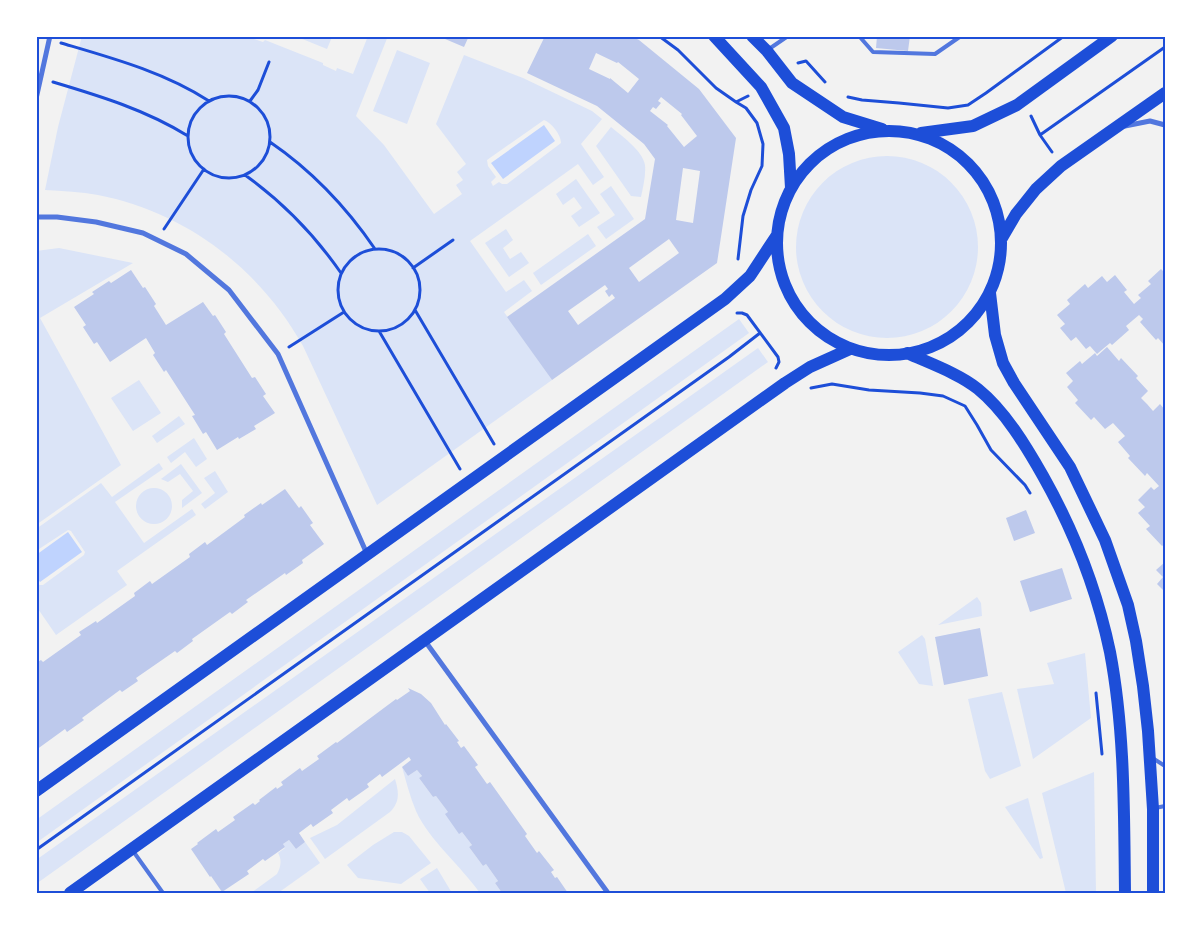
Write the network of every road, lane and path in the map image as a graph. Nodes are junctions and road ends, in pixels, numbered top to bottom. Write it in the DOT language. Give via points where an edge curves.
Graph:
graph roads {
  1 [pos="659,36"];
  2 [pos="714,36"];
  3 [pos="752,36"];
  4 [pos="788,36"];
  5 [pos="859,36"];
  6 [pos="961,36"];
  7 [pos="1064,36"];
  8 [pos="1112,36"];
  9 [pos="50,38"];
  10 [pos="1165,47"];
  11 [pos="767,51"];
  12 [pos="269,62"];
  13 [pos="783,71"];
  14 [pos="41,78"];
  15 [pos="761,87"];
  16 [pos="830,87"];
  17 [pos="1165,93"];
  18 [pos="844,96"];
  19 [pos="36,100"];
  20 [pos="1023,100"];
  21 [pos="209,101"];
  22 [pos="250,101"];
  23 [pos="736,102"];
  24 [pos="1165,125"];
  25 [pos="1117,127"];
  26 [pos="887,130"];
  27 [pos="918,134"];
  28 [pos="1040,135"];
  29 [pos="188,136"];
  30 [pos="270,142"];
  31 [pos="1061,166"];
  32 [pos="204,169"];
  33 [pos="245,175"];
  34 [pos="791,188"];
  35 [pos="36,217"];
  36 [pos="777,234"];
  37 [pos="1002,238"];
  38 [pos="157,240"];
  39 [pos="453,240"];
  40 [pos="375,249"];
  41 [pos="735,264"];
  42 [pos="413,268"];
  43 [pos="342,273"];
  44 [pos="990,293"];
  45 [pos="725,299"];
  46 [pos="415,310"];
  47 [pos="344,312"];
  48 [pos="379,331"];
  49 [pos="760,333"];
  50 [pos="850,350"];
  51 [pos="907,353"];
  52 [pos="278,354"];
  53 [pos="785,383"];
  54 [pos="807,389"];
  55 [pos="502,458"];
  56 [pos="468,482"];
  57 [pos="1034,499"];
  58 [pos="367,554"];
  59 [pos="425,640"];
  60 [pos="1096,687"];
  61 [pos="1150,757"];
  62 [pos="1103,761"];
  63 [pos="1165,766"];
  64 [pos="36,791"];
  65 [pos="1159,808"];
  66 [pos="132,849"];
  67 [pos="36,850"];
  68 [pos="70,893"];
  69 [pos="163,893"];
  70 [pos="608,893"];
  71 [pos="1124,893"];
  72 [pos="1153,893"];
  1 -- 23 [label="path"];
  2 -- 15 [label="main road"];
  3 -- 11 [label="main road"];
  4 -- 11 [label="lane"];
  5 -- 6 [label="lane" via="873,52 935,54"];
  7 -- 18 [label="path" via="968,105 948,108"];
  8 -- 20 [label="main road"];
  9 -- 14 [label="street"];
  9 -- 21 [label="path" via="157,74"];
  10 -- 28 [label="path"];
  11 -- 13 [label="main road"];
  12 -- 22 [label="path"];
  13 -- 16 [label="path" via="794,63 806,61"];
  13 -- 26 [label="main road" via="792,82 843,117"];
  14 -- 19 [label="street"];
  14 -- 29 [label="path" via="125,105"];
  15 -- 23 [label="path"];
  15 -- 34 [label="main road" via="784,128"];
  17 -- 25 [label="main road"];
  20 -- 27 [label="main road" via="973,126"];
  20 -- 28 [label="path"];
  21 -- 22 [label="path" via="232,95"];
  21 -- 29 [label="path" via="196,111"];
  22 -- 30 [label="path" via="265,115 270,127"];
  23 -- 41 [label="path" via="746,108 757,123 762,144 762,166 743,216 739,257"];
  24 -- 25 [label="street" via="1150,122"];
  25 -- 31 [label="main road"];
  26 -- 27 [label="main road"];
  26 -- 34 [label="main road" via="858,134 831,146 809,164"];
  27 -- 37 [label="main road" via="945,144 968,162 986,184 997,210"];
  28 -- 31 [label="path"];
  29 -- 32 [label="path" via="191,152"];
  30 -- 33 [label="path" via="261,164"];
  30 -- 40 [label="path" via="311,174 340,204"];
  31 -- 37 [label="main road" via="1016,214"];
  32 -- 33 [label="path" via="223,178"];
  32 -- 38 [label="path"];
  33 -- 43 [label="path" via="285,206"];
  34 -- 36 [label="main road"];
  35 -- 38 [label="street" via="96,222"];
  36 -- 45 [label="main road" via="750,276"];
  36 -- 50 [label="main road" via="781,273 793,301 825,335"];
  37 -- 44 [label="main road" via="999,266"];
  38 -- 52 [label="street" via="186,254 229,290"];
  39 -- 42 [label="path"];
  40 -- 42 [label="path" via="394,252"];
  40 -- 43 [label="path" via="356,255"];
  42 -- 46 [label="path" via="419,280 420,293"];
  43 -- 47 [label="path" via="337,292"];
  44 -- 51 [label="main road" via="975,315 956,333 933,346"];
  44 -- 61 [label="main road" via="995,336 1003,363 1070,467 1116,570 1136,641"];
  45 -- 49 [label="path" via="736,313 747,315"];
  45 -- 55 [label="main road"];
  46 -- 48 [label="path" via="400,326"];
  46 -- 55 [label="path"];
  47 -- 48 [label="path" via="359,327"];
  47 -- 52 [label="path"];
  48 -- 56 [label="path"];
  49 -- 53 [label="path" via="778,357 776,369"];
  49 -- 67 [label="path"];
  50 -- 51 [label="main road" via="886,355"];
  50 -- 53 [label="main road" via="810,366"];
  51 -- 71 [label="main road" via="960,377 990,400 1034,461 1075,540 1101,615 1115,688 1124,793"];
  52 -- 58 [label="street"];
  53 -- 59 [label="main road"];
  54 -- 57 [label="path" via="832,384 943,396 965,406 991,450"];
  55 -- 56 [label="main road"];
  56 -- 58 [label="main road"];
  58 -- 64 [label="main road"];
  59 -- 66 [label="main road"];
  59 -- 70 [label="street"];
  60 -- 62 [label="path"];
  61 -- 63 [label="lane"];
  61 -- 65 [label="main road"];
  65 -- 72 [label="main road"];
  66 -- 68 [label="main road"];
  66 -- 69 [label="lane"];
}
